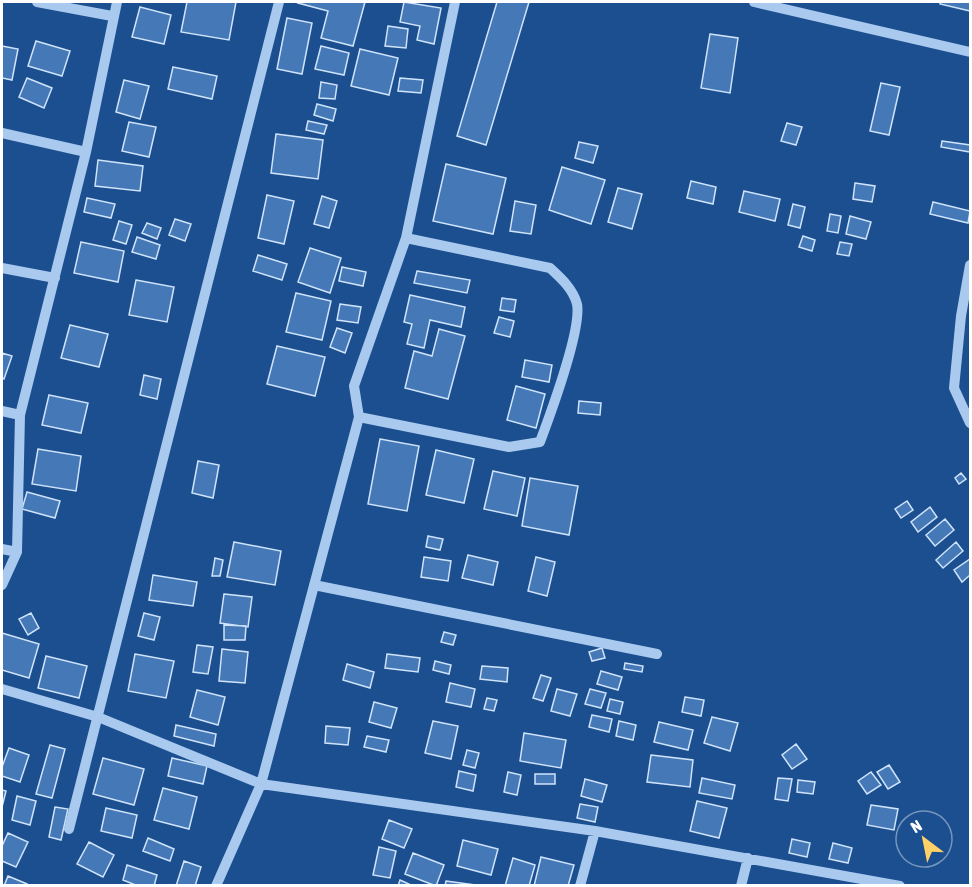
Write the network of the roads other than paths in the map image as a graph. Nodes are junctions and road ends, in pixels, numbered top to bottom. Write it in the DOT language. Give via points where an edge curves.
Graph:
graph roads {
  1 [pos="37,2"];
  2 [pos="117,2"];
  3 [pos="279,2"];
  4 [pos="455,2"];
  5 [pos="754,2"];
  6 [pos="768,3"];
  7 [pos="112,16"];
  8 [pos="970,52"];
  9 [pos="2,133"];
  10 [pos="86,152"];
  11 [pos="406,238"];
  12 [pos="970,265"];
  13 [pos="2,268"];
  14 [pos="55,278"];
  15 [pos="2,411"];
  16 [pos="20,415"];
  17 [pos="359,417"];
  18 [pos="970,423"];
  19 [pos="2,549"];
  20 [pos="17,552"];
  21 [pos="2,585"];
  22 [pos="314,585"];
  23 [pos="657,654"];
  24 [pos="2,690"];
  25 [pos="98,717"];
  26 [pos="261,784"];
  27 [pos="69,829"];
  28 [pos="595,831"];
  29 [pos="748,858"];
  30 [pos="861,882"];
  31 [pos="216,885"];
  32 [pos="580,885"];
  33 [pos="741,885"];
  34 [pos="900,885"];
  1 -- 7 [label="street"];
  2 -- 7 [label="street"];
  3 -- 25 [label="street"];
  4 -- 11 [label="street"];
  5 -- 6 [label="street"];
  6 -- 8 [label="street"];
  7 -- 10 [label="street"];
  9 -- 10 [label="street"];
  10 -- 14 [label="street"];
  11 -- 17 [label="street" via="354,386"];
  11 -- 17 [label="street" via="550,268 566,283 577,305 575,331 540,442 509,447"];
  12 -- 18 [label="street" via="954,388"];
  13 -- 14 [label="street"];
  14 -- 16 [label="street"];
  15 -- 16 [label="street"];
  16 -- 20 [label="street"];
  17 -- 22 [label="street"];
  19 -- 20 [label="street"];
  20 -- 21 [label="street"];
  22 -- 23 [label="street"];
  22 -- 26 [label="street"];
  24 -- 25 [label="street"];
  25 -- 26 [label="street"];
  25 -- 27 [label="street"];
  26 -- 28 [label="street"];
  26 -- 31 [label="street"];
  28 -- 29 [label="street"];
  28 -- 32 [label="street"];
  29 -- 30 [label="street"];
  29 -- 33 [label="street"];
  30 -- 34 [label="street"];
}
